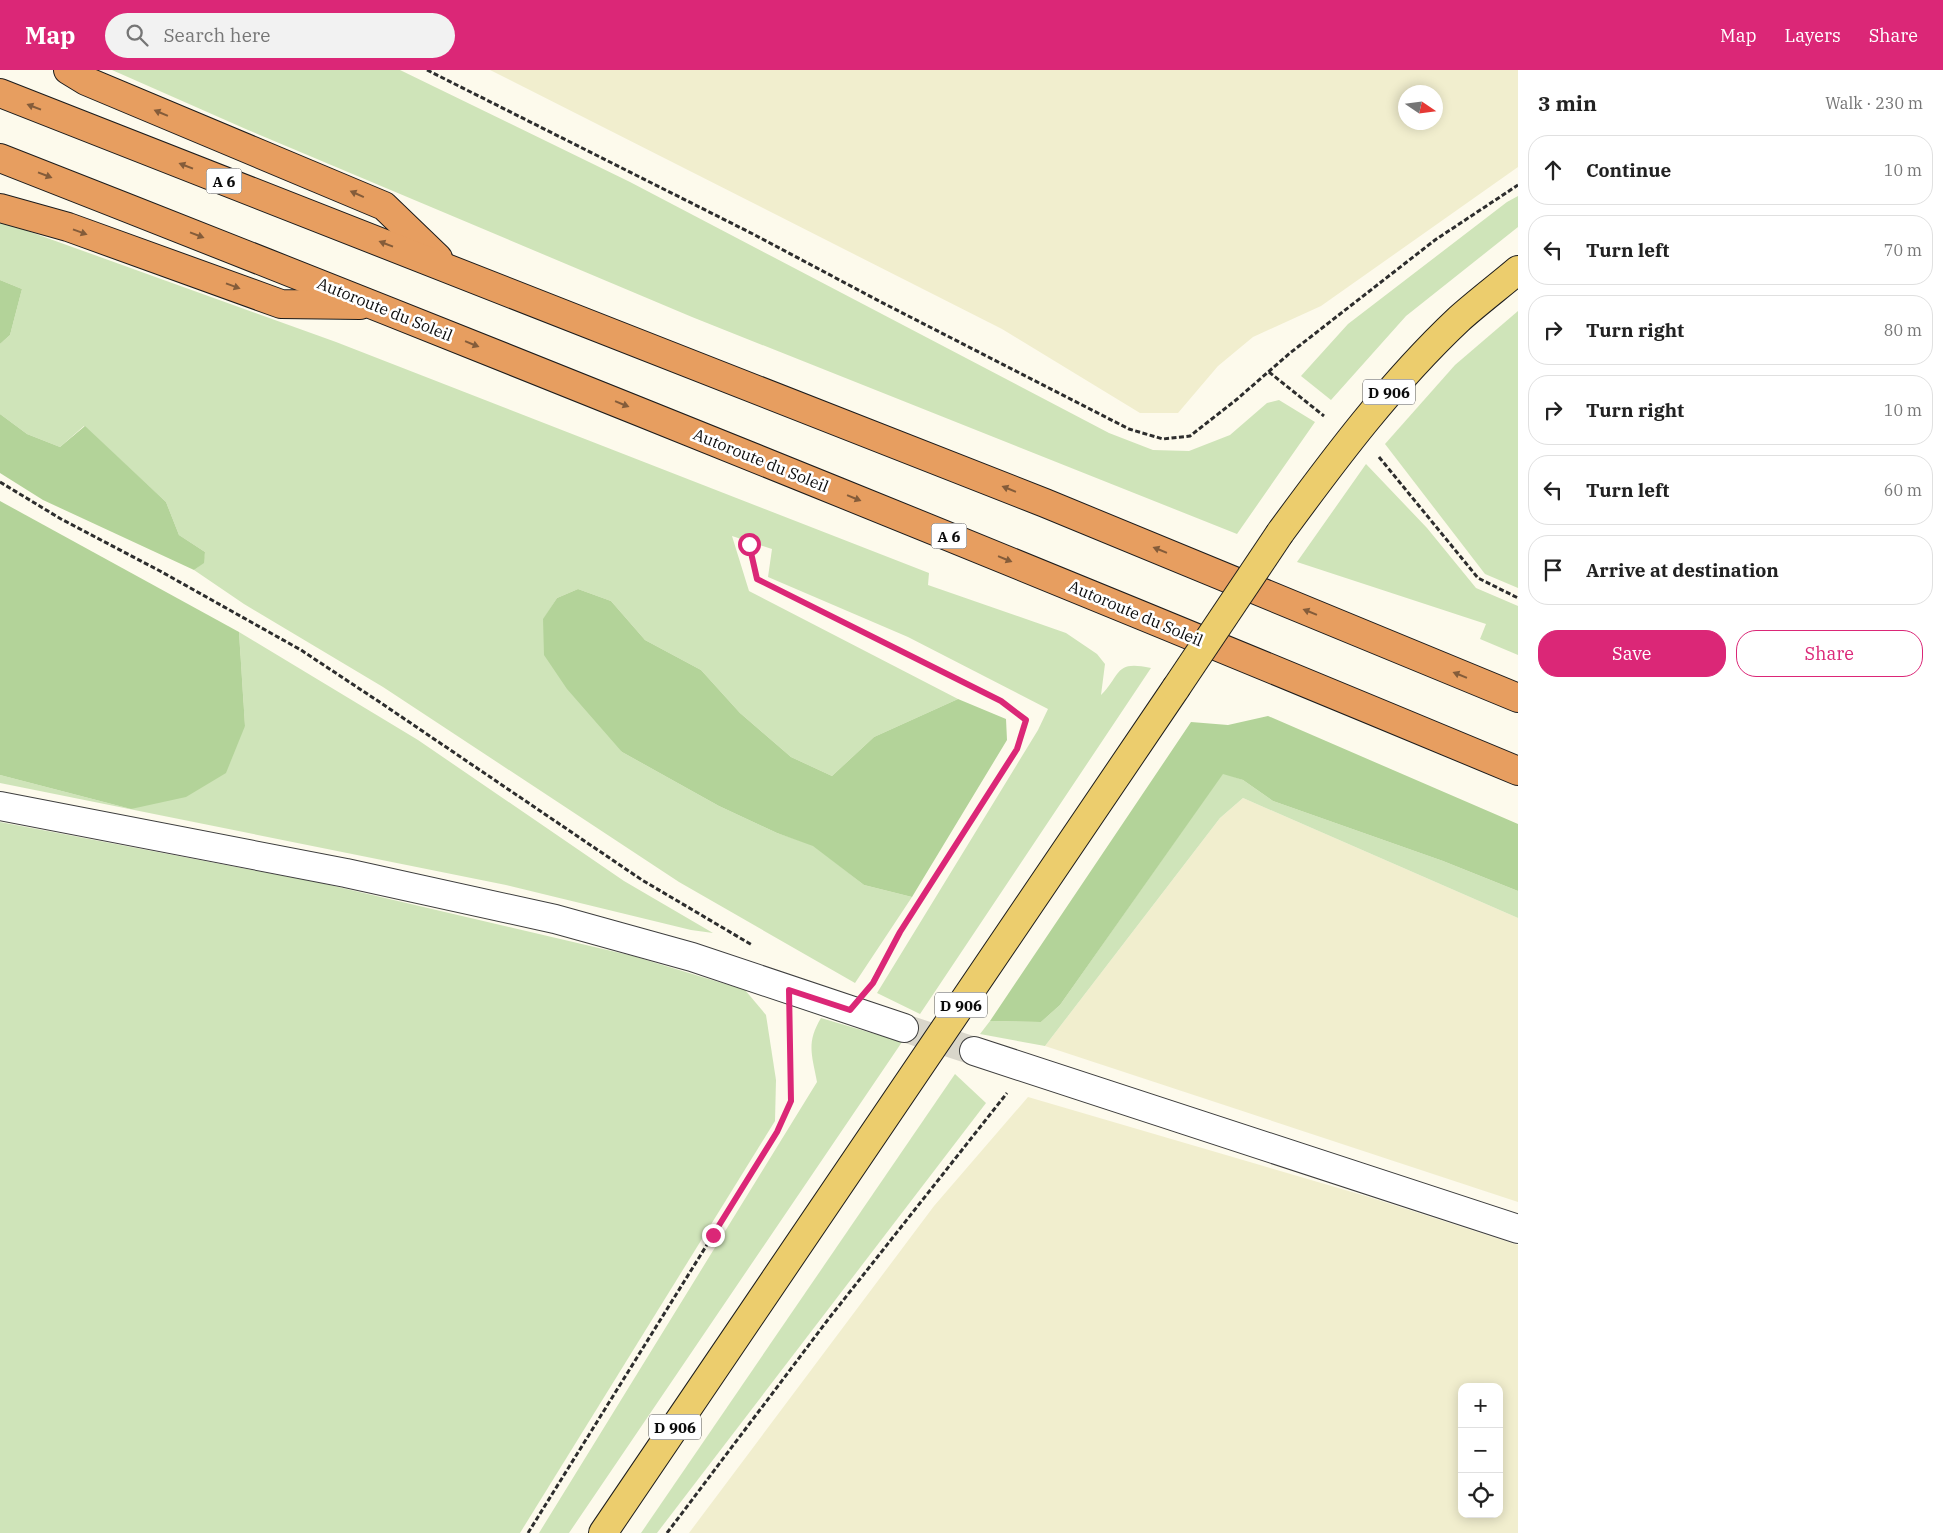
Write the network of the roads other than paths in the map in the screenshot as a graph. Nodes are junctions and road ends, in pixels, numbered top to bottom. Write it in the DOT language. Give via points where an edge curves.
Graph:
graph roads {
  1 [pos="68,70"];
  2 [pos="0,94"];
  3 [pos="0,158"];
  4 [pos="0,208"];
  5 [pos="448,268"];
  6 [pos="1518,270"];
  7 [pos="378,306"];
  8 [pos="1518,698"];
  9 [pos="1518,771"];
  10 [pos="0,806"];
  11 [pos="904,1028"];
  12 [pos="974,1051"];
  13 [pos="1518,1229"];
  14 [pos="603,1533"];
  5 -- 1 [label="highway, one-way" via="384,206 95,85"];
  5 -- 2 [label="highway, A 6, one-way"];
  3 -- 7 [label="highway, Autoroute du Soleil / A 6, one-way"];
  4 -- 7 [label="highway, one-way" via="68,227 281,304"];
  8 -- 5 [label="highway, A 6, one-way" via="1045,503"];
  6 -- 14 [label="main road, D 906, bridge" via="1459,319 1392,389 1280,533"];
  7 -- 9 [label="highway, Autoroute du Soleil / A 6, one-way" via="1014,562"];
  10 -- 11 [label="street" via="346,873 554,918 692,957"];
  12 -- 13 [label="street"];
}
